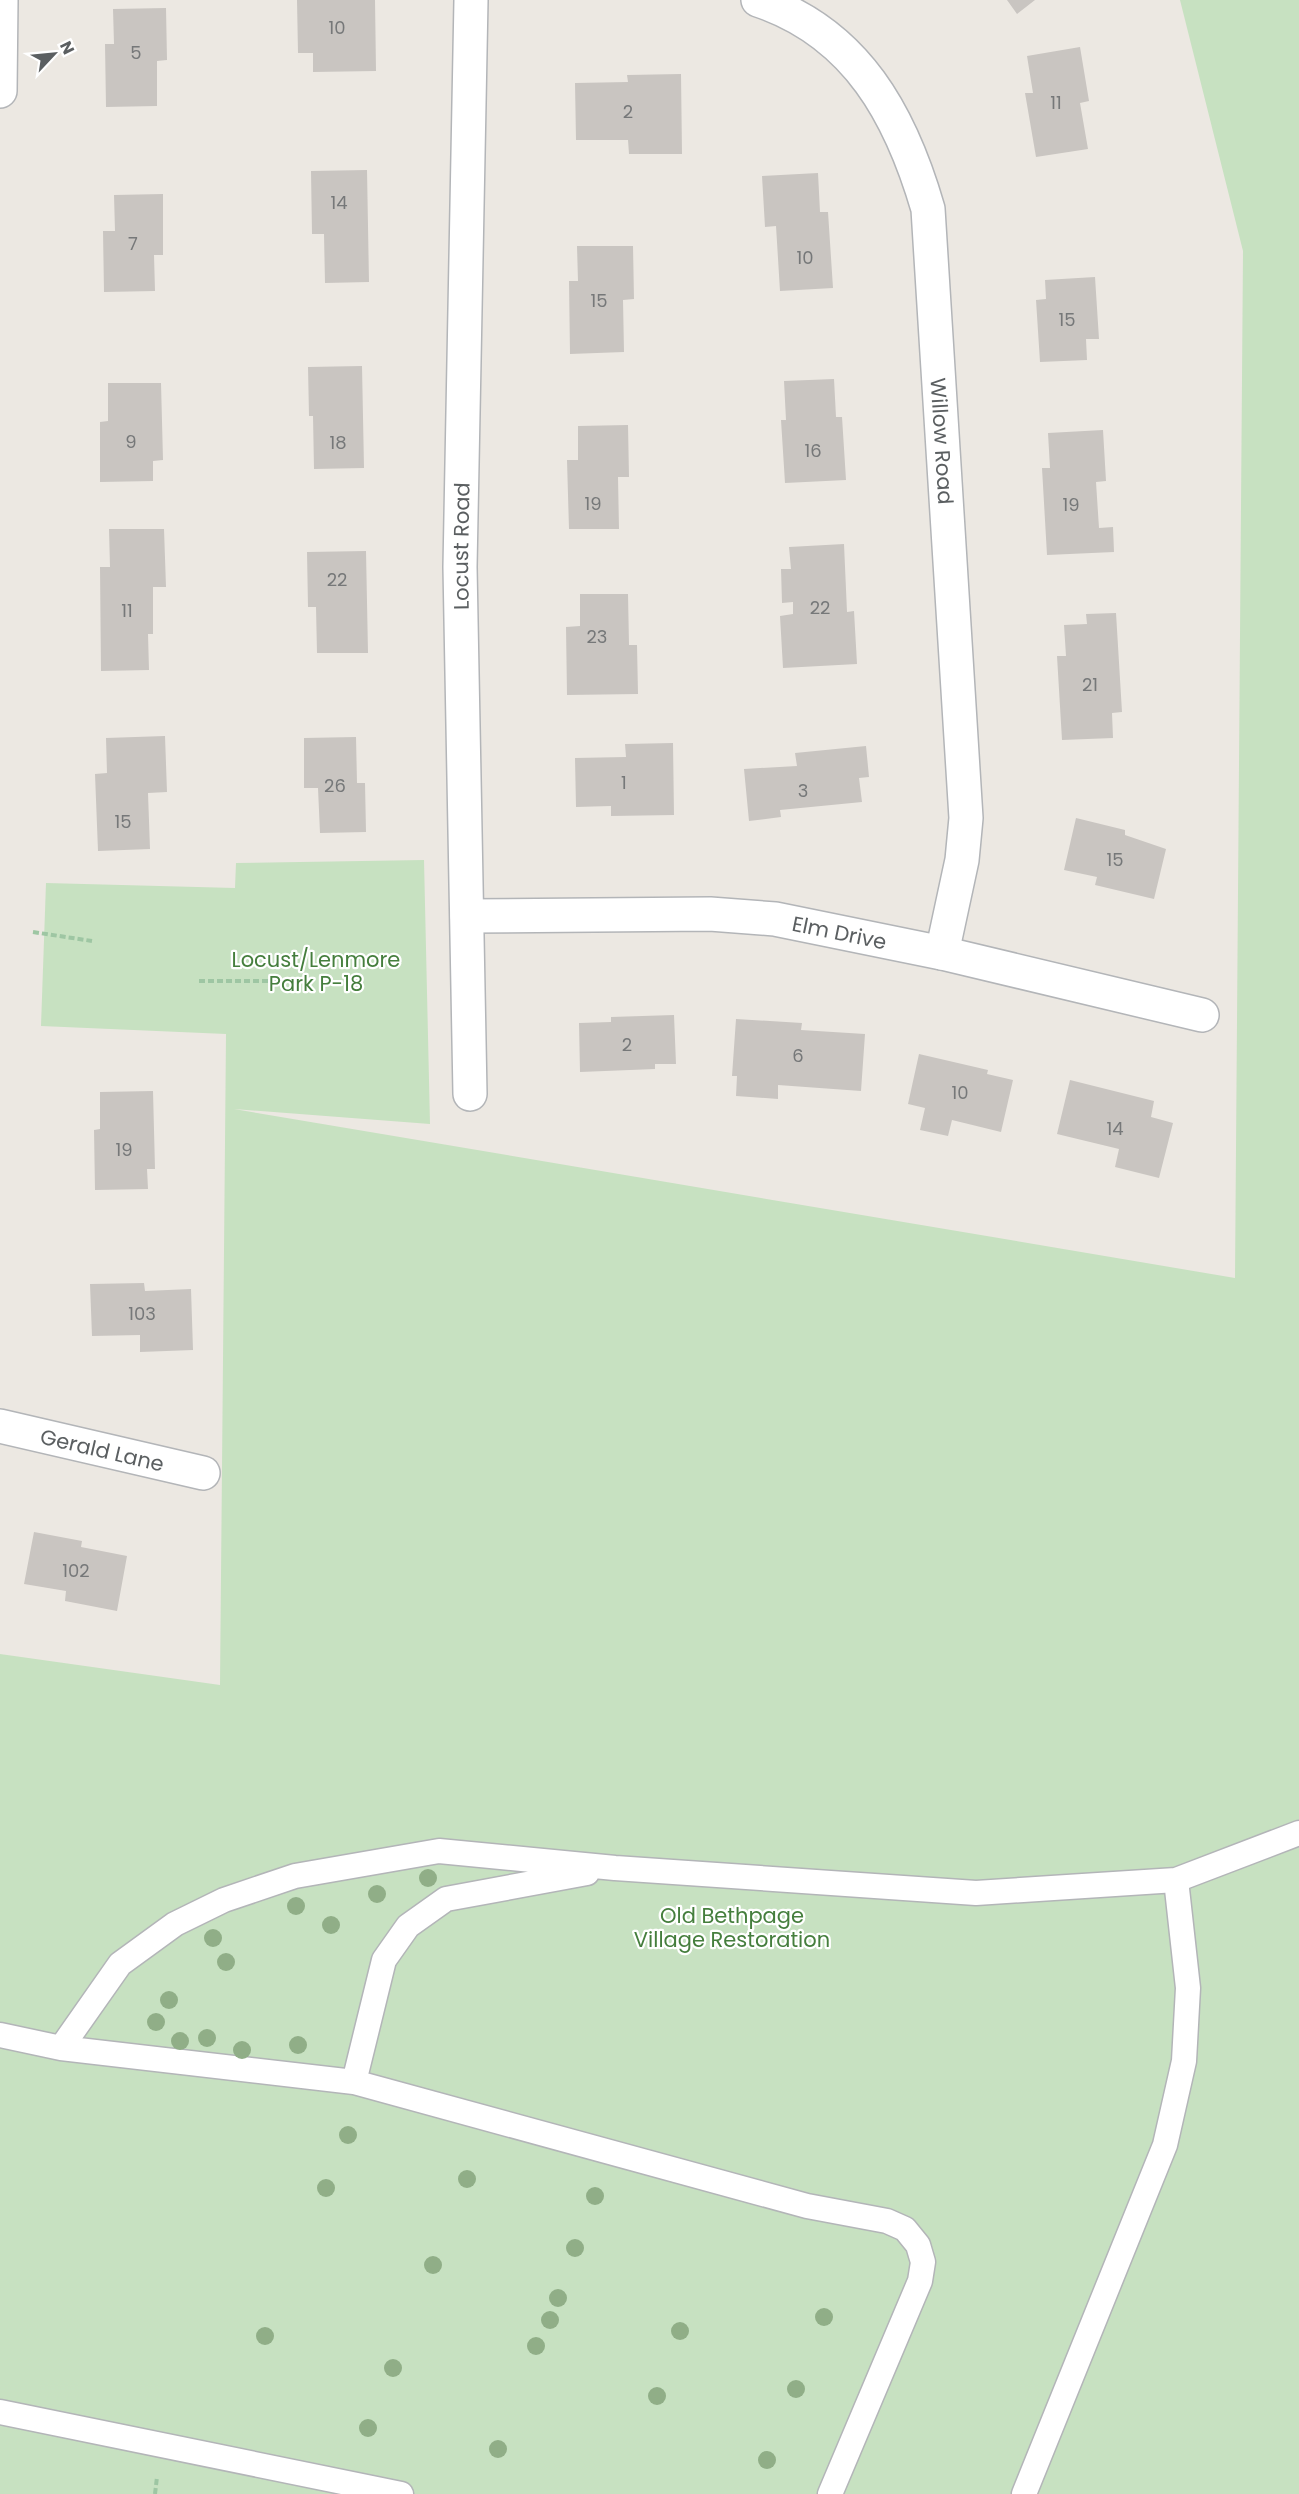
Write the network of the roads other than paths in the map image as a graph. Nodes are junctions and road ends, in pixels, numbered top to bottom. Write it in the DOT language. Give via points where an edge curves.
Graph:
graph roads {
  1 [pos="1,0"];
  2 [pos="471,0"];
  3 [pos="758,0"];
  4 [pos="0,91"];
  5 [pos="467,916"];
  6 [pos="942,953"];
  7 [pos="1202,1015"];
  8 [pos="470,1094"];
  9 [pos="0,1426"];
  10 [pos="203,1473"];
  11 [pos="1299,1833"];
  12 [pos="615,1868"];
  13 [pos="1176,1880"];
  14 [pos="0,2035"];
  15 [pos="61,2048"];
  16 [pos="354,2082"];
  17 [pos="0,2412"];
  18 [pos="401,2494"];
  19 [pos="830,2494"];
  20 [pos="1024,2494"];
  1 -- 4 [label="street"];
  2 -- 5 [label="street, Locust Road" via="460,567"];
  3 -- 6 [label="street, Willow Road" via="800,18 828,38 873,84 914,158 928,209 966,818 962,860"];
  5 -- 6 [label="street, Elm Drive" via="710,914 775,919"];
  5 -- 8 [label="street, Locust Road"];
  6 -- 7 [label="street, Elm Drive"];
  9 -- 10 [label="street, Gerald Lane"];
  11 -- 13 [label="lane"];
  12 -- 13 [label="lane" via="976,1893"];
  12 -- 15 [label="lane" via="439,1851 296,1876 224,1900 166,1930 120,1964"];
  12 -- 16 [label="lane" via="446,1899 408,1926 384,1960"];
  13 -- 20 [label="lane" via="1188,1988 1185,2061 1165,2145"];
  14 -- 15 [label="lane"];
  15 -- 16 [label="lane"];
  16 -- 19 [label="lane" via="807,2206 886,2221 905,2229 918,2245 922,2262 920,2281"];
  17 -- 18 [label="lane"];
}
